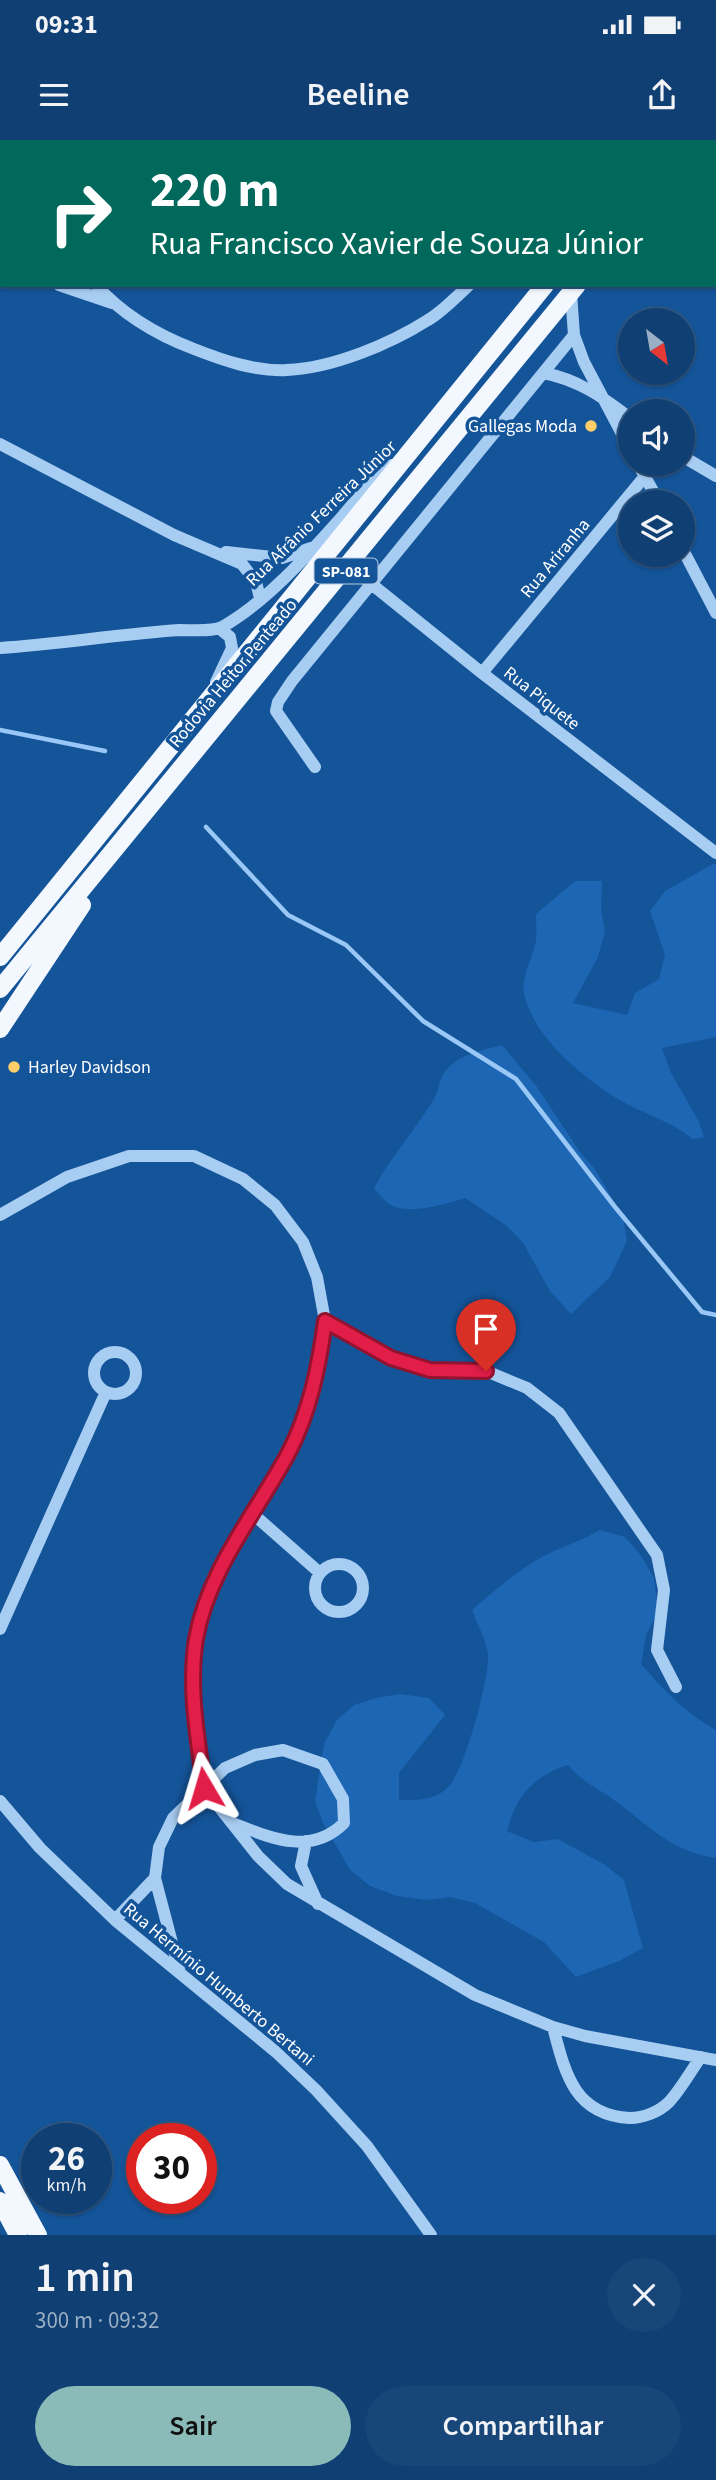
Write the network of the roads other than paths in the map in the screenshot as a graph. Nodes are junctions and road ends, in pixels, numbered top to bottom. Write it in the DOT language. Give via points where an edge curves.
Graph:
graph roads {
  1 [pos="65,287"];
  2 [pos="98,287"];
  3 [pos="467,287"];
  4 [pos="543,287"];
  5 [pos="574,289"];
  6 [pos="113,303"];
  7 [pos="574,335"];
  8 [pos="543,373"];
  9 [pos="600,394"];
  10 [pos="618,408"];
  11 [pos="618,427"];
  12 [pos="0,444"];
  13 [pos="413,448"];
  14 [pos="695,464"];
  15 [pos="716,476"];
  16 [pos="646,477"];
  17 [pos="653,490"];
  18 [pos="316,546"];
  19 [pos="205,549"];
  20 [pos="349,566"];
  21 [pos="692,567"];
  22 [pos="373,584"];
  23 [pos="260,598"];
  24 [pos="716,613"];
  25 [pos="219,628"];
  26 [pos="0,648"];
  27 [pos="482,673"];
  28 [pos="204,705"];
  29 [pos="316,767"];
  30 [pos="119,845"];
  31 [pos="716,853"];
  32 [pos="34,915"];
  33 [pos="0,944"];
  34 [pos="0,957"];
  35 [pos="0,989"];
  36 [pos="0,1029"];
  37 [pos="0,1215"];
  38 [pos="325,1321"];
  39 [pos="106,1392"];
  40 [pos="253,1514"];
  41 [pos="320,1573"];
  42 [pos="0,1629"];
  43 [pos="676,1687"];
  44 [pos="204,1788"];
  45 [pos="0,1801"];
  46 [pos="235,1824"];
  47 [pos="306,1842"];
  48 [pos="155,1878"];
  49 [pos="319,1904"];
  50 [pos="116,1920"];
  51 [pos="180,1973"];
  52 [pos="553,2027"];
  53 [pos="701,2057"];
  54 [pos="716,2060"];
  55 [pos="0,2165"];
  56 [pos="0,2201"];
  57 [pos="18,2235"];
  58 [pos="38,2235"];
  59 [pos="430,2235"];
  1 -- 6 [label="street"];
  2 -- 6 [label="street"];
  3 -- 6 [label="street" via="430,319 385,344 287,370 217,358 181,344"];
  4 -- 13 [label="main road, Rodovia Heitor Penteado / SP-081"];
  5 -- 7 [label="street"];
  5 -- 20 [label="main road, Rodovia Heitor Penteado / SP-081"];
  7 -- 8 [label="street"];
  7 -- 9 [label="street"];
  8 -- 9 [label="street"];
  8 -- 22 [label="street"];
  9 -- 10 [label="street"];
  9 -- 11 [label="street"];
  12 -- 19 [label="street"];
  13 -- 18 [label="street, Rua Afrânio Ferreira Júnior" via="372,483"];
  13 -- 28 [label="main road, Rodovia Heitor Penteado / SP-081"];
  14 -- 15 [label="street"];
  16 -- 17 [label="street"];
  16 -- 27 [label="street, Rua Ariranha"];
  18 -- 19 [label="street" via="282,558"];
  18 -- 23 [label="street, Rua Afrânio Ferreira Júnior"];
  19 -- 23 [label="street" via="242,564 256,582"];
  20 -- 22 [label="street, Rua Piquete"];
  20 -- 30 [label="main road, Rodovia Heitor Penteado / SP-081"];
  21 -- 24 [label="street"];
  22 -- 27 [label="street, Rua Piquete"];
  22 -- 29 [label="street" via="276,706"];
  23 -- 25 [label="street, Rua Afrânio Ferreira Júnior"];
  25 -- 26 [label="street"];
  25 -- 28 [label="street" via="230,637 232,648"];
  27 -- 31 [label="street, Rua Piquete"];
  28 -- 32 [label="main road, Rodovia Heitor Penteado / SP-081"];
  30 -- 35 [label="main road, Rodovia Heitor Penteado / SP-081"];
  30 -- 36 [label="main road"];
  32 -- 33 [label="main road"];
  32 -- 34 [label="main road, Rodovia Heitor Penteado / SP-081"];
  37 -- 38 [label="street" via="67,1177 129,1156 194,1156 243,1179 275,1205 303,1241 317,1277"];
  38 -- 40 [label="street" via="306,1412"];
  38 -- 43 [label="street" via="391,1358 430,1370 486,1371 527,1388 559,1413 657,1555 664,1590 657,1650"];
  39 -- 42 [label="street"];
  40 -- 41 [label="street"];
  40 -- 44 [label="street" via="218,1573 197,1636 191,1681"];
  44 -- 46 [label="street"];
  44 -- 47 [label="street" via="225,1768 255,1755 282,1750 323,1764 343,1799 344,1824"];
  44 -- 48 [label="street" via="173,1818 159,1847"];
  45 -- 50 [label="street, Rua Hermínio Humberto Bertani"];
  46 -- 47 [label="street" via="282,1842"];
  46 -- 49 [label="street" via="275,1873"];
  47 -- 49 [label="street" via="301,1866"];
  48 -- 50 [label="street"];
  48 -- 51 [label="street"];
  49 -- 52 [label="street" via="475,1995"];
  50 -- 51 [label="street, Rua Hermínio Humberto Bertani"];
  51 -- 59 [label="street, Rua Hermínio Humberto Bertani" via="316,2090 367,2146"];
  52 -- 53 [label="street"];
  52 -- 53 [label="street" via="564,2068 576,2091 594,2110 620,2117 642,2118 667,2103"];
  53 -- 54 [label="street"];
  55 -- 58 [label="main road"];
  56 -- 57 [label="main road"];
}
